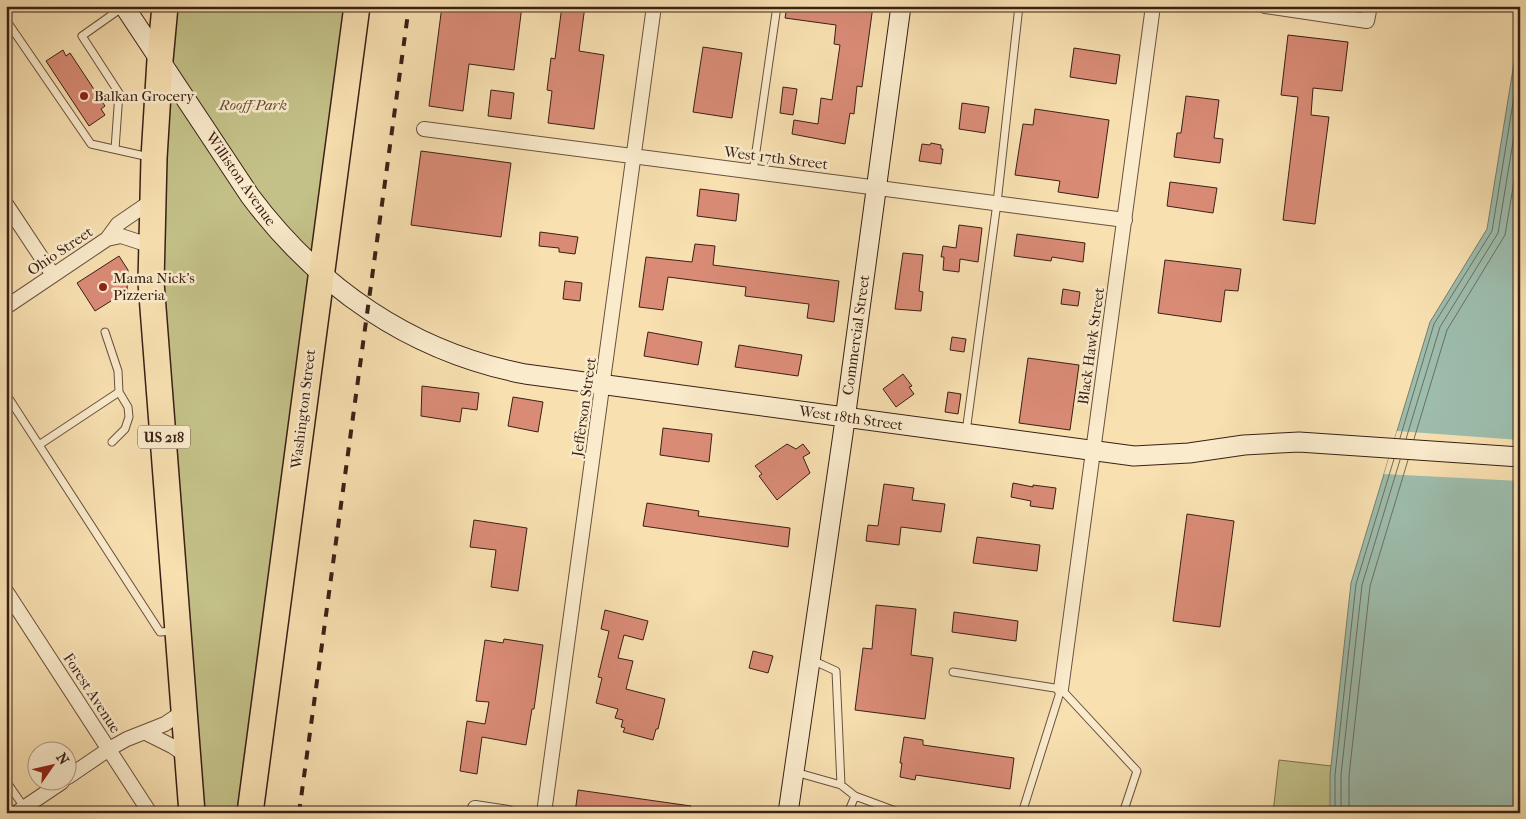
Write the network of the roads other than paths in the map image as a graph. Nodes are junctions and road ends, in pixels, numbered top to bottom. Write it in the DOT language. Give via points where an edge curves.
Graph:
graph roads {
  1 [pos="124,6"];
  2 [pos="166,6"];
  3 [pos="357,6"];
  4 [pos="654,6"];
  5 [pos="777,6"];
  6 [pos="901,6"];
  7 [pos="1019,6"];
  8 [pos="1153,6"];
  9 [pos="1266,6"];
  10 [pos="1370,6"];
  11 [pos="6,20"];
  12 [pos="160,60"];
  13 [pos="424,129"];
  14 [pos="114,149"];
  15 [pos="634,156"];
  16 [pos="154,158"];
  17 [pos="754,172"];
  18 [pos="876,188"];
  19 [pos="153,200"];
  20 [pos="996,203"];
  21 [pos="6,204"];
  22 [pos="1125,220"];
  23 [pos="107,238"];
  24 [pos="152,246"];
  25 [pos="320,274"];
  26 [pos="53,275"];
  27 [pos="6,307"];
  28 [pos="389,322"];
  29 [pos="105,332"];
  30 [pos="603,384"];
  31 [pos="119,392"];
  32 [pos="6,394"];
  33 [pos="845,418"];
  34 [pos="965,434"];
  35 [pos="112,442"];
  36 [pos="39,445"];
  37 [pos="1093,450"];
  38 [pos="1520,457"];
  39 [pos="6,591"];
  40 [pos="179,631"];
  41 [pos="810,660"];
  42 [pos="953,672"];
  43 [pos="1061,689"];
  44 [pos="184,711"];
  45 [pos="146,733"];
  46 [pos="109,749"];
  47 [pos="188,757"];
  48 [pos="78,771"];
  49 [pos="794,772"];
  50 [pos="6,781"];
  51 [pos="841,785"];
  52 [pos="47,792"];
  53 [pos="855,796"];
  54 [pos="475,808"];
  55 [pos="20,810"];
  56 [pos="150,813"];
  57 [pos="192,813"];
  58 [pos="250,813"];
  59 [pos="508,813"];
  60 [pos="544,813"];
  61 [pos="788,813"];
  62 [pos="848,813"];
  63 [pos="901,813"];
  64 [pos="1022,813"];
  65 [pos="1123,813"];
  1 -- 12 [label="main road, Williston Avenue"];
  1 -- 14 [label="lane" via="82,36 119,93"];
  2 -- 12 [label="highway, US 218"];
  3 -- 25 [label="highway, Washington Street"];
  4 -- 15 [label="street, Jefferson Street"];
  5 -- 17 [label="lane"];
  6 -- 18 [label="main road, Commercial Street"];
  7 -- 20 [label="lane"];
  8 -- 22 [label="street, Black Hawk Street"];
  9 -- 10 [label="street" via="1367,21"];
  11 -- 14 [label="lane" via="91,144"];
  12 -- 16 [label="highway, US 218"];
  12 -- 25 [label="main road, Williston Avenue" via="264,215"];
  13 -- 15 [label="street, West 17th Street"];
  14 -- 16 [label="lane"];
  15 -- 17 [label="street, West 17th Street"];
  15 -- 30 [label="street, Jefferson Street"];
  16 -- 19 [label="highway, US 218"];
  17 -- 18 [label="street, West 17th Street"];
  18 -- 20 [label="street, West 17th Street"];
  18 -- 33 [label="main road, Commercial Street"];
  19 -- 23 [label="street, Ohio Street" via="118,224"];
  19 -- 24 [label="highway, US 218"];
  20 -- 22 [label="street, West 17th Street"];
  20 -- 34 [label="lane"];
  21 -- 26 [label="street"];
  22 -- 37 [label="street, Black Hawk Street"];
  23 -- 24 [label="street, Ohio Street" via="121,236"];
  23 -- 26 [label="street, Ohio Street"];
  24 -- 40 [label="highway, US 218" via="152,291"];
  25 -- 28 [label="main road, Williston Avenue" via="341,292"];
  25 -- 58 [label="highway, Washington Street"];
  26 -- 27 [label="street, Ohio Street"];
  28 -- 30 [label="main road, West 18th Street" via="474,361 526,374"];
  29 -- 31 [label="lane" via="118,371"];
  30 -- 33 [label="main road, West 18th Street"];
  30 -- 60 [label="street, Jefferson Street"];
  31 -- 35 [label="lane" via="130,417 125,429"];
  31 -- 36 [label="lane"];
  32 -- 36 [label="lane"];
  33 -- 34 [label="main road, West 18th Street"];
  33 -- 41 [label="main road, Commercial Street"];
  34 -- 37 [label="main road, West 18th Street"];
  36 -- 40 [label="lane" via="160,632"];
  37 -- 38 [label="main road, West 18th Street" via="1149,456 1274,442 1322,442"];
  37 -- 43 [label="street, Black Hawk Street"];
  39 -- 46 [label="street, Forest Avenue"];
  40 -- 44 [label="highway, US 218"];
  41 -- 49 [label="main road, Commercial Street"];
  41 -- 51 [label="lane" via="836,671"];
  42 -- 43 [label="lane"];
  43 -- 64 [label="lane"];
  43 -- 65 [label="lane" via="1138,771"];
  44 -- 45 [label="street"];
  44 -- 47 [label="highway, US 218"];
  45 -- 46 [label="street"];
  45 -- 47 [label="street"];
  46 -- 48 [label="street"];
  46 -- 56 [label="street, Forest Avenue"];
  47 -- 57 [label="highway, US 218"];
  49 -- 51 [label="lane"];
  49 -- 61 [label="main road, Commercial Street"];
  50 -- 55 [label="lane"];
  51 -- 53 [label="lane"];
  52 -- 55 [label="street"];
  53 -- 62 [label="lane"];
  53 -- 63 [label="lane"];
  54 -- 59 [label="street"];
}
